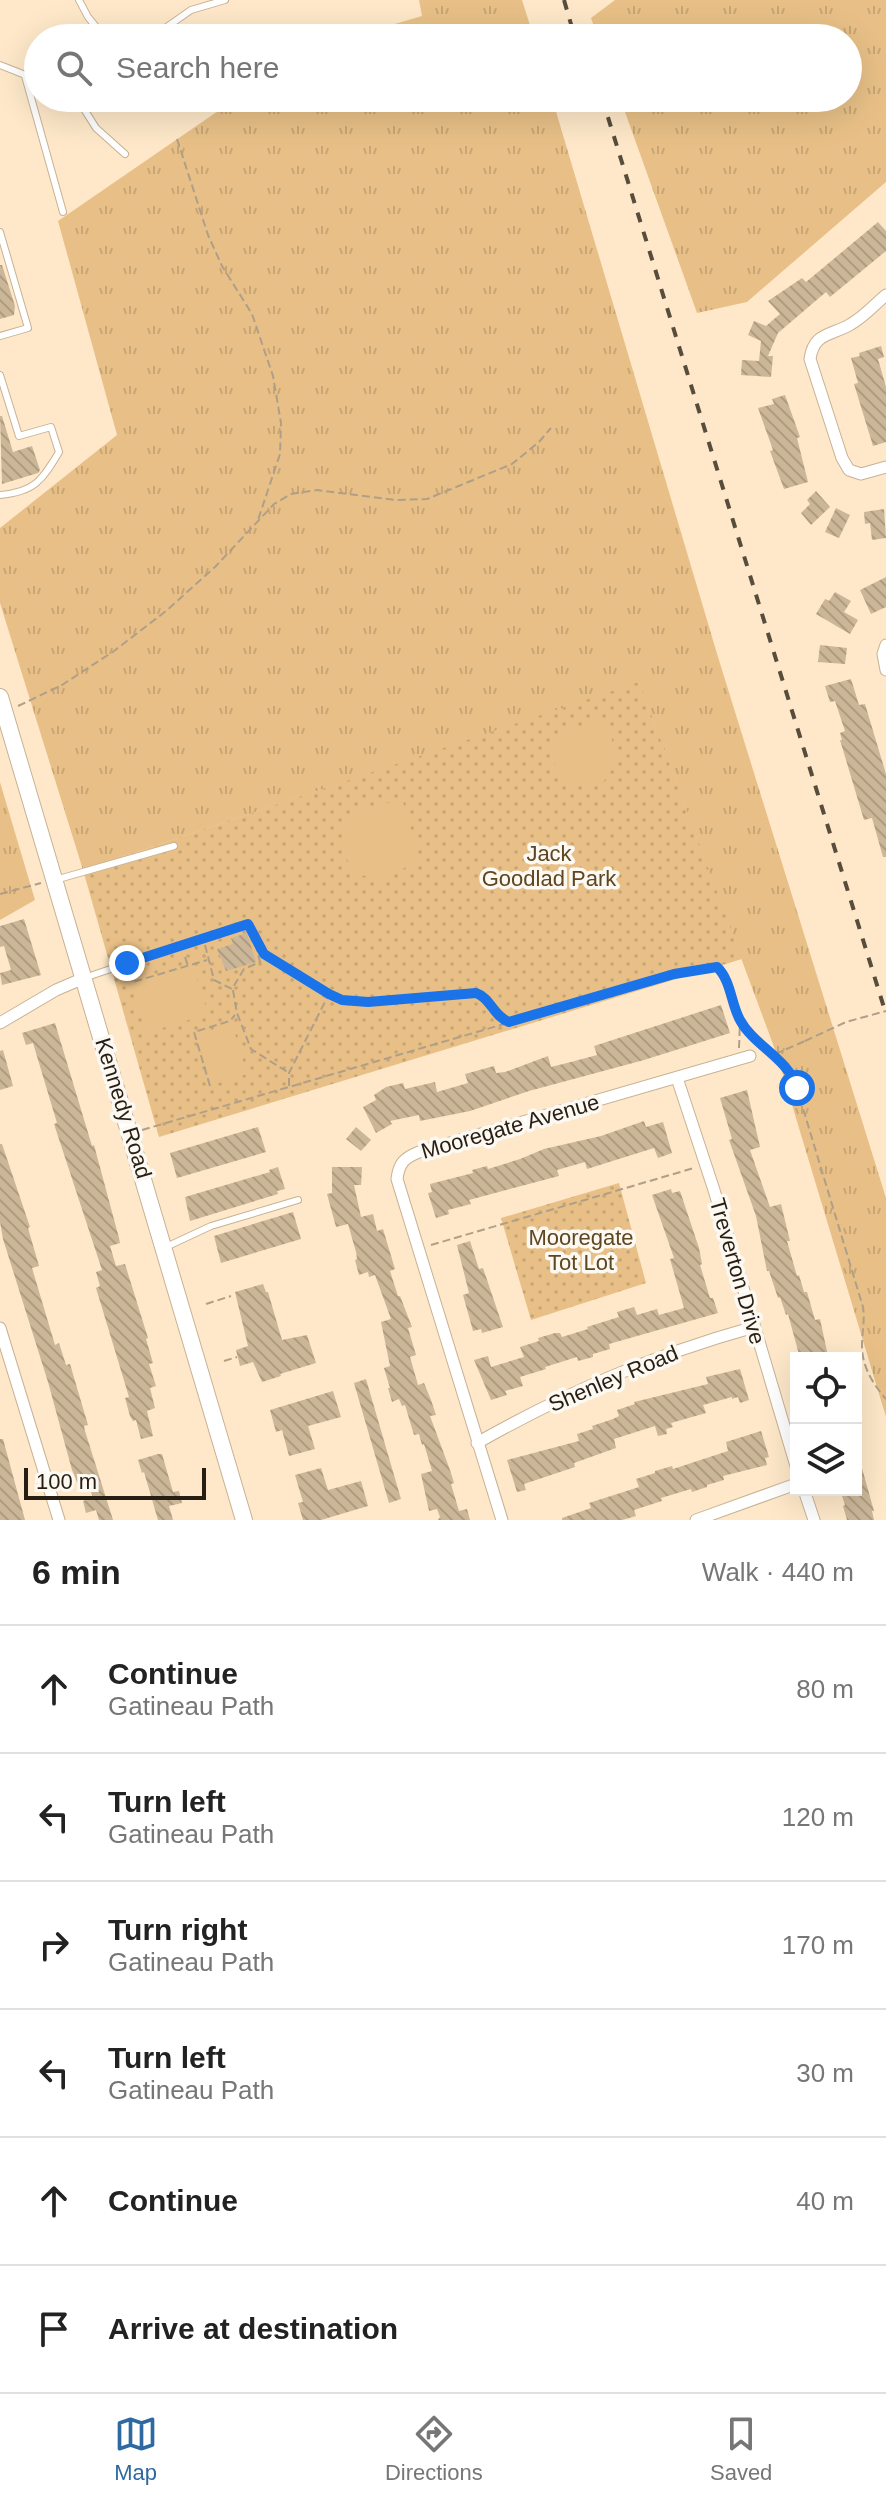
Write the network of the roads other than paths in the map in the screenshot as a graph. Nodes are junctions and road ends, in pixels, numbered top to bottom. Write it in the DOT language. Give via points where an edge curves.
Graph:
graph roads {
  1 [pos="79,0"];
  2 [pos="225,0"];
  3 [pos="94,24"];
  4 [pos="171,24"];
  5 [pos="0,65"];
  6 [pos="24,76"];
  7 [pos="35,112"];
  8 [pos="86,112"];
  9 [pos="125,154"];
  10 [pos="63,212"];
  11 [pos="0,232"];
  12 [pos="886,295"];
  13 [pos="0,336"];
  14 [pos="0,375"];
  15 [pos="886,467"];
  16 [pos="0,495"];
  17 [pos="886,645"];
  18 [pos="886,670"];
  19 [pos="2,704"];
  20 [pos="174,846"];
  21 [pos="47,881"];
  22 [pos="202,938"];
  23 [pos="84,978"];
  24 [pos="0,1023"];
  25 [pos="744,1058"];
  26 [pos="677,1078"];
  27 [pos="298,1200"];
  28 [pos="165,1247"];
  29 [pos="754,1327"];
  30 [pos="0,1328"];
  31 [pos="477,1443"];
  32 [pos="790,1446"];
  33 [pos="790,1486"];
  34 [pos="806,1496"];
  35 [pos="59,1520"];
  36 [pos="244,1520"];
  37 [pos="502,1520"];
  38 [pos="696,1520"];
  39 [pos="814,1520"];
  1 -- 3 [label="lane"];
  2 -- 4 [label="lane" via="191,10"];
  5 -- 6 [label="lane"];
  7 -- 10 [label="lane"];
  8 -- 9 [label="lane"];
  11 -- 13 [label="lane" via="28,328"];
  12 -- 15 [label="street" via="853,323 819,338 810,359 849,470 861,474"];
  14 -- 16 [label="lane" via="19,436 51,427 59,452 32,488"];
  17 -- 18 [label="street"];
  19 -- 21 [label="main road, Kennedy Road"];
  20 -- 21 [label="lane"];
  21 -- 23 [label="main road, Kennedy Road"];
  22 -- 23 [label="lane"];
  23 -- 24 [label="street"];
  23 -- 28 [label="main road, Kennedy Road"];
  25 -- 26 [label="street, Mooregate Avenue"];
  26 -- 29 [label="street, Treverton Drive"];
  26 -- 31 [label="street, Mooregate Avenue" via="407,1157 399,1166 397,1179"];
  27 -- 28 [label="lane" via="211,1226"];
  28 -- 36 [label="main road, Kennedy Road"];
  29 -- 31 [label="street, Shenley Road" via="648,1360"];
  29 -- 32 [label="street, Treverton Drive"];
  30 -- 35 [label="street"];
  31 -- 37 [label="street, Mooregate Avenue"];
  33 -- 38 [label="street"];
  34 -- 39 [label="street"];
}
